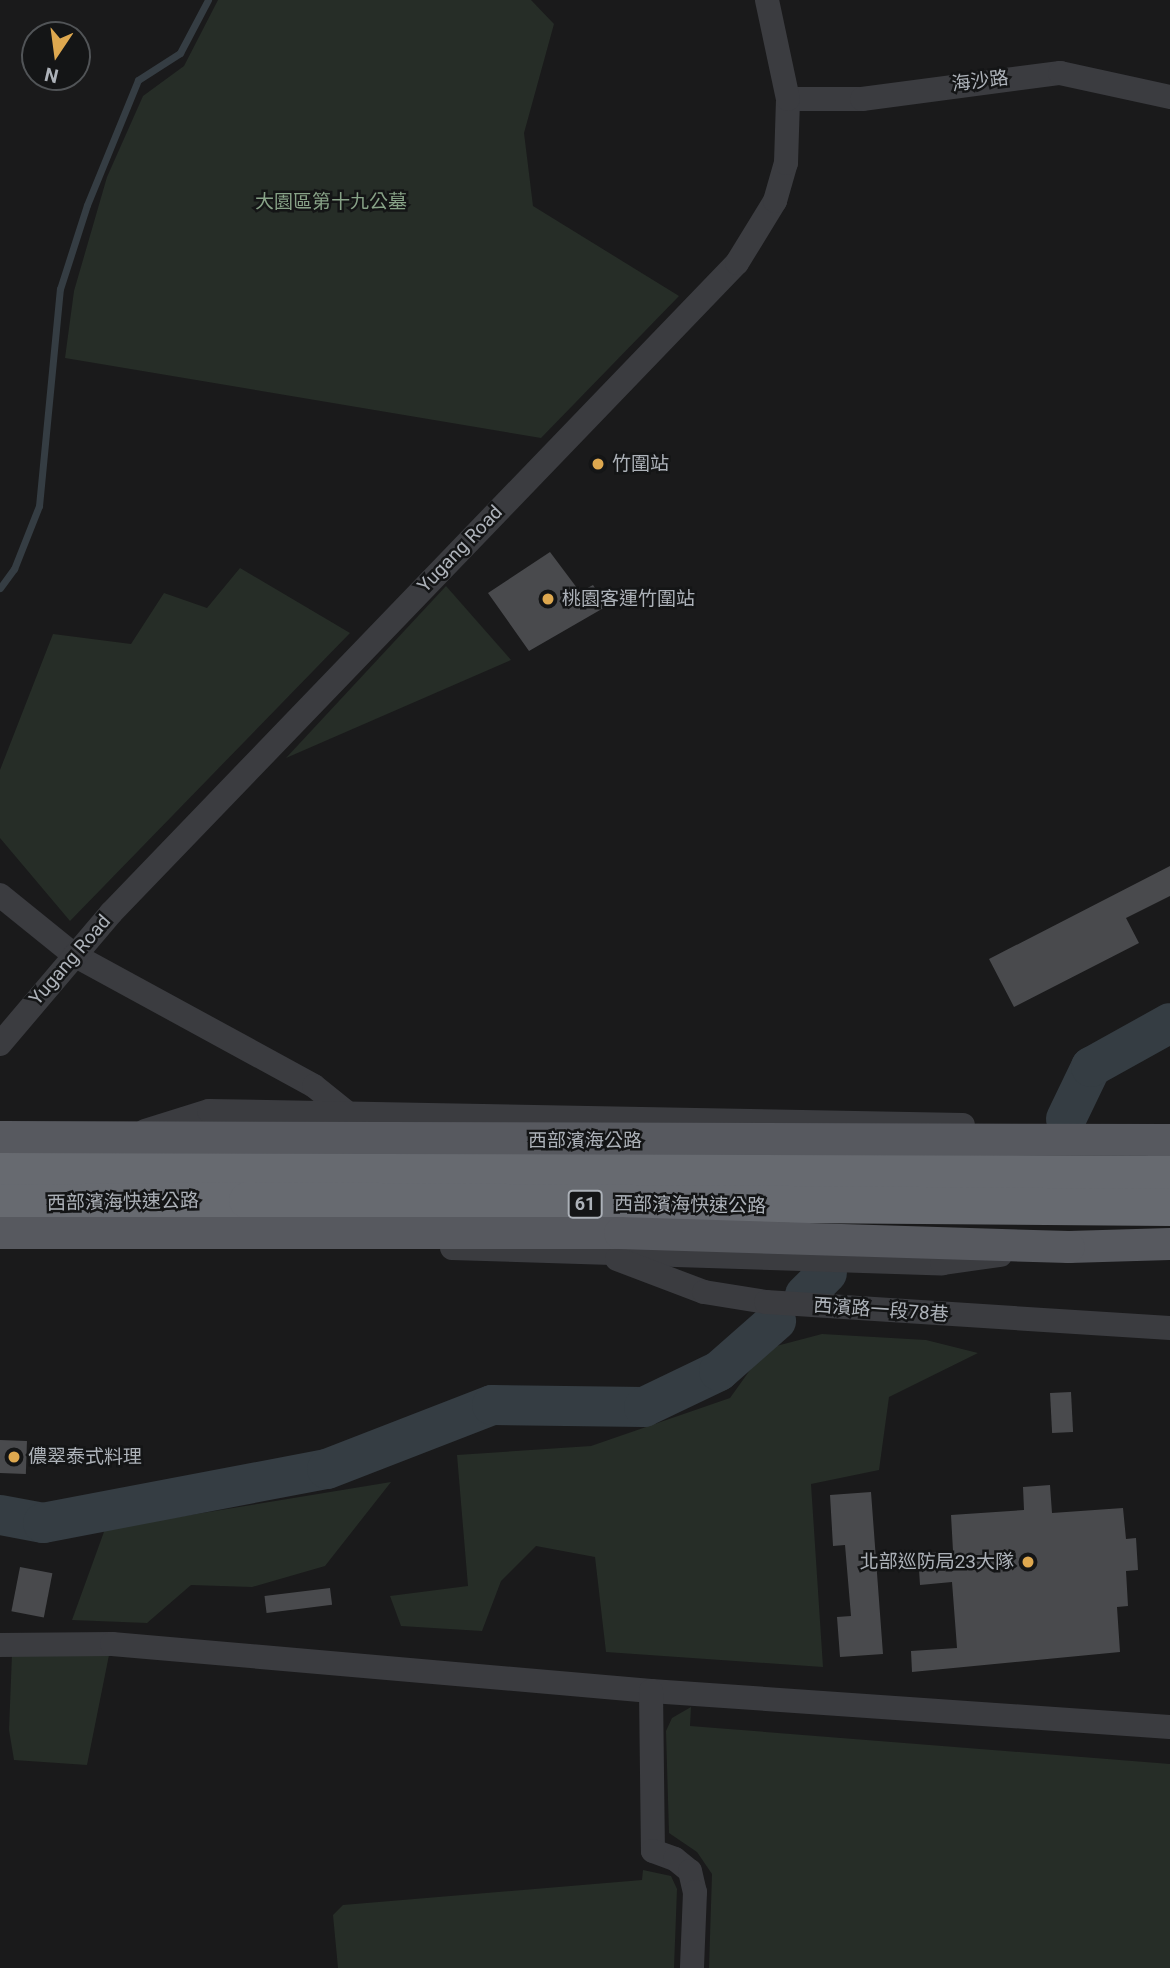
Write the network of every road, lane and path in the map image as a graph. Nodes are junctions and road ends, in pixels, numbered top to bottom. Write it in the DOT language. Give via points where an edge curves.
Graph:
graph roads {
  1 [pos="767,0"];
  2 [pos="1170,97"];
  3 [pos="788,99"];
  4 [pos="0,895"];
  5 [pos="74,955"];
  6 [pos="0,1044"];
  7 [pos="345,1111"];
  8 [pos="1170,1130"];
  9 [pos="0,1137"];
  10 [pos="1170,1140"];
  11 [pos="0,1150"];
  12 [pos="0,1167"];
  13 [pos="1170,1174"];
  14 [pos="0,1203"];
  15 [pos="1170,1207"];
  16 [pos="0,1210"];
  17 [pos="0,1233"];
  18 [pos="1170,1244"];
  19 [pos="1069,1247"];
  20 [pos="600,1252"];
  21 [pos="1170,1328"];
  22 [pos="0,1644"];
  23 [pos="651,1691"];
  24 [pos="1170,1727"];
  25 [pos="692,1968"];
  1 -- 3 [label="street, Yugang Road"];
  2 -- 3 [label="street, 海沙路" via="1060,73 862,99"];
  3 -- 5 [label="street, Yugang Road" via="786,163 775,201 737,263"];
  4 -- 5 [label="street"];
  5 -- 6 [label="street, Yugang Road"];
  5 -- 7 [label="street" via="314,1086"];
  7 -- 8 [label="street"];
  7 -- 11 [label="street" via="209,1111 90,1148"];
  9 -- 10 [label="main road, 西部濱海公路, bridge"];
  12 -- 13 [label="highway, 西部濱海快速公路 / 61"];
  14 -- 15 [label="highway, 西部濱海快速公路 / 61"];
  16 -- 20 [label="street" via="95,1209 254,1241"];
  17 -- 19 [label="main road, 61, bridge" via="620,1233"];
  18 -- 19 [label="main road, 61"];
  19 -- 20 [label="street" via="942,1262"];
  20 -- 21 [label="street, 西濱路一段78巷" via="704,1292 766,1302"];
  22 -- 23 [label="street" via="112,1644"];
  23 -- 24 [label="street"];
  23 -- 25 [label="street" via="653,1851 690,1871 695,1892"];
}
